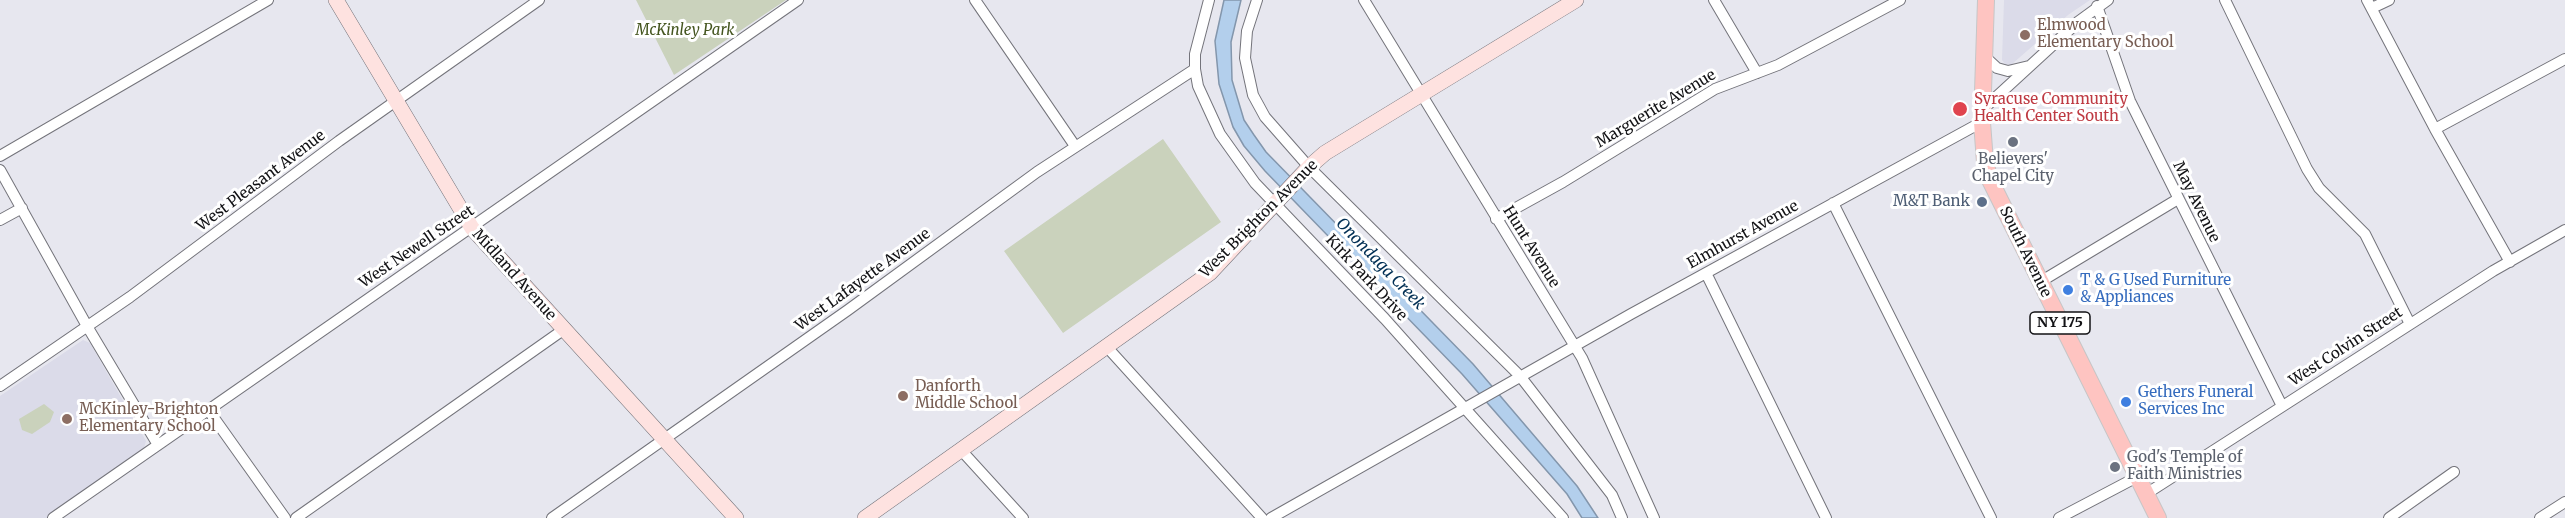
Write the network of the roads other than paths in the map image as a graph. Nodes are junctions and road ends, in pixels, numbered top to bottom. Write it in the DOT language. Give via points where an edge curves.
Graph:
graph roads {
  1 [pos="268,0"];
  2 [pos="336,0"];
  3 [pos="539,0"];
  4 [pos="798,0"];
  5 [pos="975,0"];
  6 [pos="1209,0"];
  7 [pos="1257,0"];
  8 [pos="1364,0"];
  9 [pos="1576,0"];
  10 [pos="1714,0"];
  11 [pos="1900,0"];
  12 [pos="1986,0"];
  13 [pos="2108,0"];
  14 [pos="2226,0"];
  15 [pos="2389,0"];
  16 [pos="2370,4"];
  17 [pos="2097,6"];
  18 [pos="1984,56"];
  19 [pos="2565,59"];
  20 [pos="2029,66"];
  21 [pos="1195,69"];
  22 [pos="1757,73"];
  23 [pos="1421,94"];
  24 [pos="396,102"];
  25 [pos="1982,116"];
  26 [pos="2435,129"];
  27 [pos="1075,146"];
  28 [pos="0,156"];
  29 [pos="0,170"];
  30 [pos="1304,172"];
  31 [pos="2178,199"];
  32 [pos="1277,200"];
  33 [pos="1833,203"];
  34 [pos="22,208"];
  35 [pos="1496,219"];
  36 [pos="0,220"];
  37 [pos="472,228"];
  38 [pos="2565,230"];
  39 [pos="2510,262"];
  40 [pos="1706,273"];
  41 [pos="2040,282"];
  42 [pos="2410,324"];
  43 [pos="87,326"];
  44 [pos="563,330"];
  45 [pos="1106,346"];
  46 [pos="1575,347"];
  47 [pos="1520,376"];
  48 [pos="0,386"];
  49 [pos="2282,406"];
  50 [pos="1465,407"];
  51 [pos="209,411"];
  52 [pos="664,439"];
  53 [pos="158,445"];
  54 [pos="961,450"];
  55 [pos="2454,472"];
  56 [pos="2138,477"];
  57 [pos="2146,494"];
  58 [pos="2565,502"];
  59 [pos="53,518"];
  60 [pos="285,518"];
  61 [pos="296,518"];
  62 [pos="552,518"];
  63 [pos="736,518"];
  64 [pos="865,518"];
  65 [pos="1023,518"];
  66 [pos="1263,518"];
  67 [pos="1271,518"];
  68 [pos="1563,518"];
  69 [pos="1622,518"];
  70 [pos="1654,518"];
  71 [pos="1826,518"];
  72 [pos="1991,518"];
  73 [pos="2060,518"];
  74 [pos="2158,518"];
  75 [pos="2389,518"];
  76 [pos="2540,518"];
  1 -- 28 [label="street"];
  2 -- 24 [label="street, Midland Avenue"];
  3 -- 24 [label="street, West Pleasant Avenue"];
  4 -- 37 [label="street, West Newell Street"];
  5 -- 27 [label="street"];
  6 -- 21 [label="street, Kirk Park Drive"];
  7 -- 30 [label="street" via="1247,31 1245,58 1253,95"];
  8 -- 23 [label="street, Hunt Avenue"];
  9 -- 23 [label="street, West Brighton Avenue"];
  10 -- 22 [label="street"];
  11 -- 22 [label="street, Marguerite Avenue"];
  12 -- 18 [label="main road, South Avenue / NY 175"];
  13 -- 17 [label="street, Elmhurst Avenue"];
  14 -- 42 [label="street" via="2307,169 2319,188 2365,234"];
  15 -- 16 [label="street"];
  16 -- 26 [label="street"];
  17 -- 20 [label="street, Elmhurst Avenue"];
  17 -- 31 [label="street, May Avenue" via="2130,100"];
  18 -- 20 [label="street" via="1997,68"];
  18 -- 25 [label="main road, South Avenue / NY 175"];
  19 -- 26 [label="street"];
  20 -- 25 [label="street, Elmhurst Avenue"];
  21 -- 27 [label="street, West Lafayette Avenue"];
  21 -- 32 [label="street, Kirk Park Drive" via="1198,86 1220,134 1255,183"];
  22 -- 35 [label="street, Marguerite Avenue" via="1715,89"];
  23 -- 30 [label="street, West Brighton Avenue" via="1325,153"];
  23 -- 35 [label="street, Hunt Avenue"];
  24 -- 37 [label="street, Midland Avenue"];
  24 -- 43 [label="street, West Pleasant Avenue"];
  25 -- 33 [label="street, Elmhurst Avenue"];
  25 -- 41 [label="main road, South Avenue / NY 175" via="1990,180"];
  26 -- 39 [label="street"];
  27 -- 52 [label="street, West Lafayette Avenue"];
  29 -- 34 [label="street"];
  30 -- 32 [label="street, West Brighton Avenue"];
  30 -- 47 [label="street"];
  31 -- 41 [label="street"];
  31 -- 49 [label="street, May Avenue"];
  32 -- 45 [label="street, West Brighton Avenue" via="1210,273"];
  32 -- 50 [label="street, Kirk Park Drive"];
  33 -- 40 [label="street, Elmhurst Avenue"];
  33 -- 72 [label="street"];
  34 -- 36 [label="street"];
  34 -- 43 [label="street"];
  35 -- 46 [label="street, Hunt Avenue"];
  37 -- 44 [label="street, Midland Avenue"];
  37 -- 51 [label="street, West Newell Street"];
  38 -- 39 [label="street, West Colvin Street"];
  39 -- 42 [label="street, West Colvin Street"];
  40 -- 46 [label="street, Elmhurst Avenue"];
  40 -- 71 [label="street"];
  41 -- 56 [label="main road, South Avenue / NY 175"];
  42 -- 49 [label="street, West Colvin Street"];
  43 -- 48 [label="street, West Pleasant Avenue"];
  43 -- 53 [label="street"];
  44 -- 52 [label="street, Midland Avenue"];
  44 -- 61 [label="street"];
  45 -- 54 [label="street, West Brighton Avenue"];
  45 -- 66 [label="street"];
  46 -- 47 [label="street, Elmhurst Avenue"];
  46 -- 70 [label="street, Hunt Avenue"];
  47 -- 50 [label="street, Elmhurst Avenue"];
  47 -- 69 [label="street" via="1612,495"];
  49 -- 57 [label="street, West Colvin Street"];
  50 -- 67 [label="street"];
  50 -- 68 [label="street, Kirk Park Drive"];
  51 -- 53 [label="street, West Newell Street"];
  51 -- 60 [label="street"];
  52 -- 62 [label="street, West Lafayette Avenue"];
  52 -- 63 [label="street, Midland Avenue"];
  53 -- 59 [label="street, West Newell Street"];
  54 -- 64 [label="street, West Brighton Avenue"];
  54 -- 65 [label="street"];
  55 -- 75 [label="street"];
  56 -- 57 [label="main road, South Avenue / NY 175"];
  56 -- 73 [label="street"];
  57 -- 74 [label="main road, South Avenue / NY 175"];
  58 -- 76 [label="street"];
}
